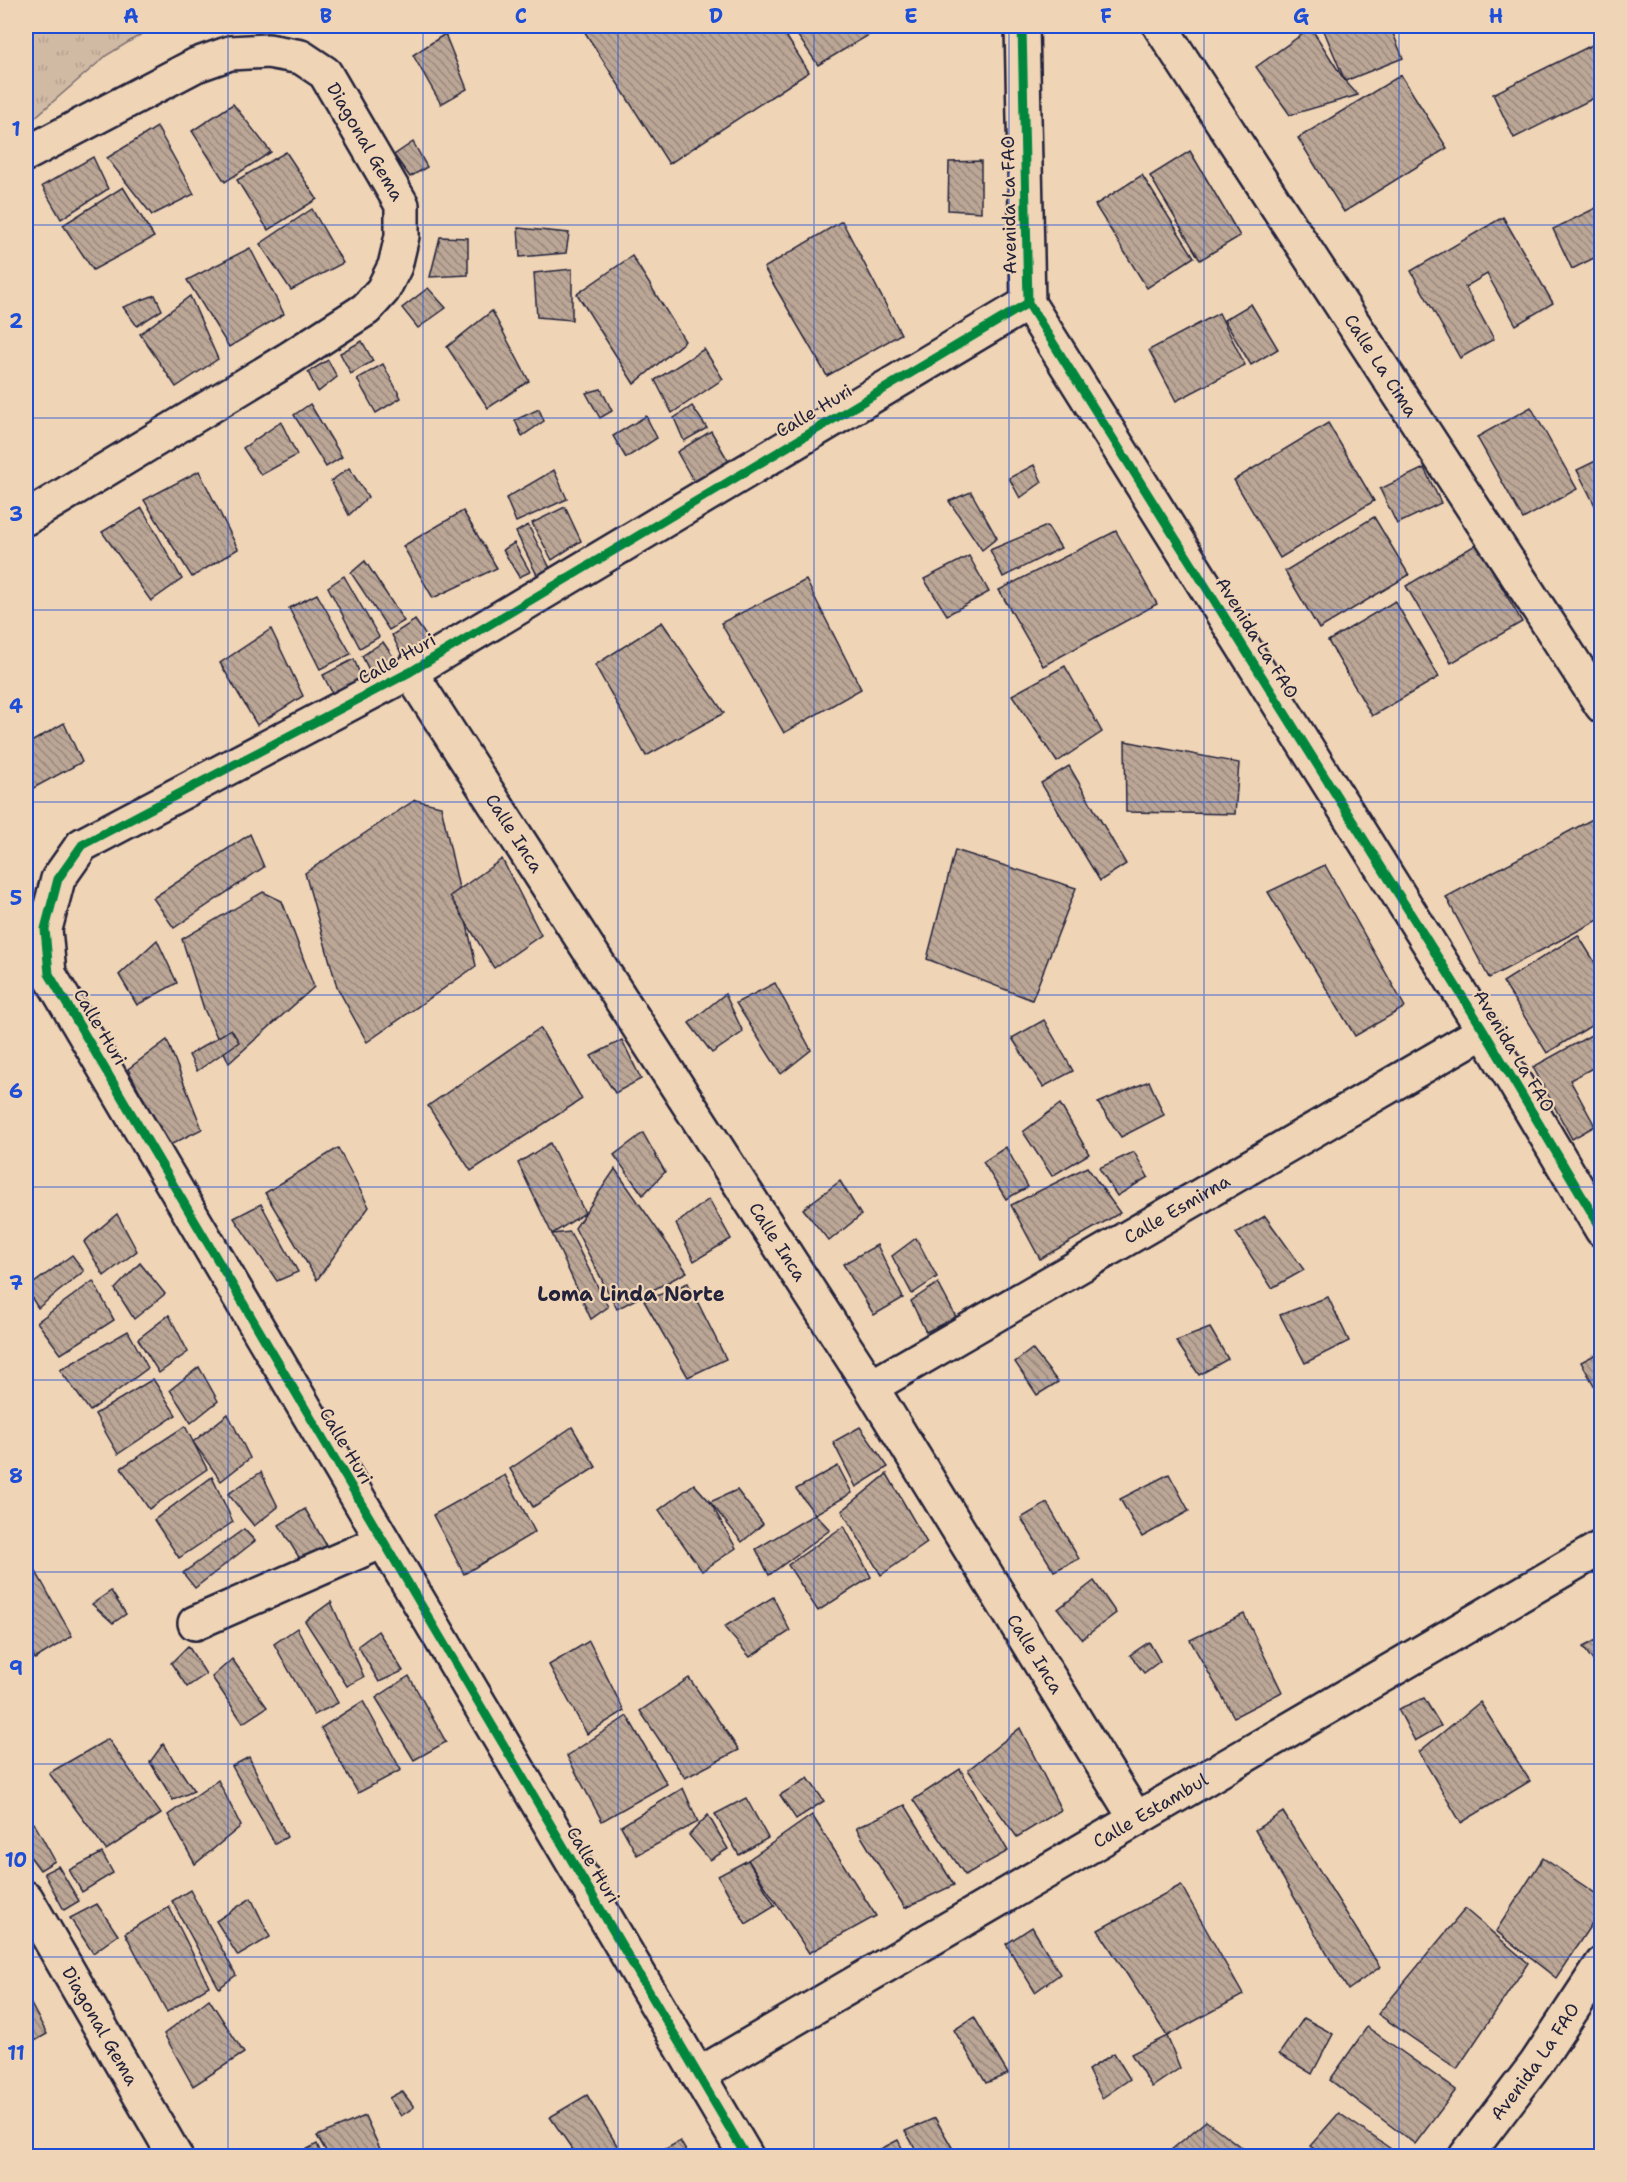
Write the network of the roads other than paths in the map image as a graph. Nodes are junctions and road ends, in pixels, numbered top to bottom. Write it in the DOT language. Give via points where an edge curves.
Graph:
graph roads {
  1 [pos="1022,26"];
  2 [pos="1160,26"];
  3 [pos="26,154"];
  4 [pos="1028,303"];
  5 [pos="26,518"];
  6 [pos="410,672"];
  7 [pos="1602,706"];
  8 [pos="1484,1031"];
  9 [pos="1602,1230"];
  10 [pos="871,1387"];
  11 [pos="383,1541"];
  12 [pos="1602,1547"];
  13 [pos="195,1623"];
  14 [pos="1136,1819"];
  15 [pos="26,1898"];
  16 [pos="1602,1964"];
  17 [pos="698,2075"];
  18 [pos="175,2157"];
  19 [pos="746,2157"];
  20 [pos="1466,2157"];
  1 -- 4 [label="street, Avenida La FAO"];
  2 -- 7 [label="street, Calle La Cima"];
  3 -- 5 [label="street, Diagonal Gema" via="196,65 230,53 268,51 301,57 325,73 402,205 402,236 395,266 383,290 366,309"];
  4 -- 6 [label="street, Calle Huri"];
  4 -- 8 [label="street, Avenida La FAO"];
  6 -- 10 [label="street, Calle Inca"];
  6 -- 11 [label="street, Calle Huri" via="82,844 58,879 45,929 49,974"];
  8 -- 9 [label="street, Avenida La FAO"];
  8 -- 10 [label="street, Calle Esmirna"];
  10 -- 14 [label="street, Calle Inca"];
  11 -- 13 [label="street"];
  11 -- 17 [label="street, Calle Huri"];
  12 -- 14 [label="street, Calle Estambul"];
  14 -- 17 [label="street, Calle Estambul"];
  15 -- 18 [label="street, Diagonal Gema"];
  16 -- 20 [label="street, Avenida La FAO" via="1536,2064"];
  17 -- 19 [label="street, Calle Huri"];
}
